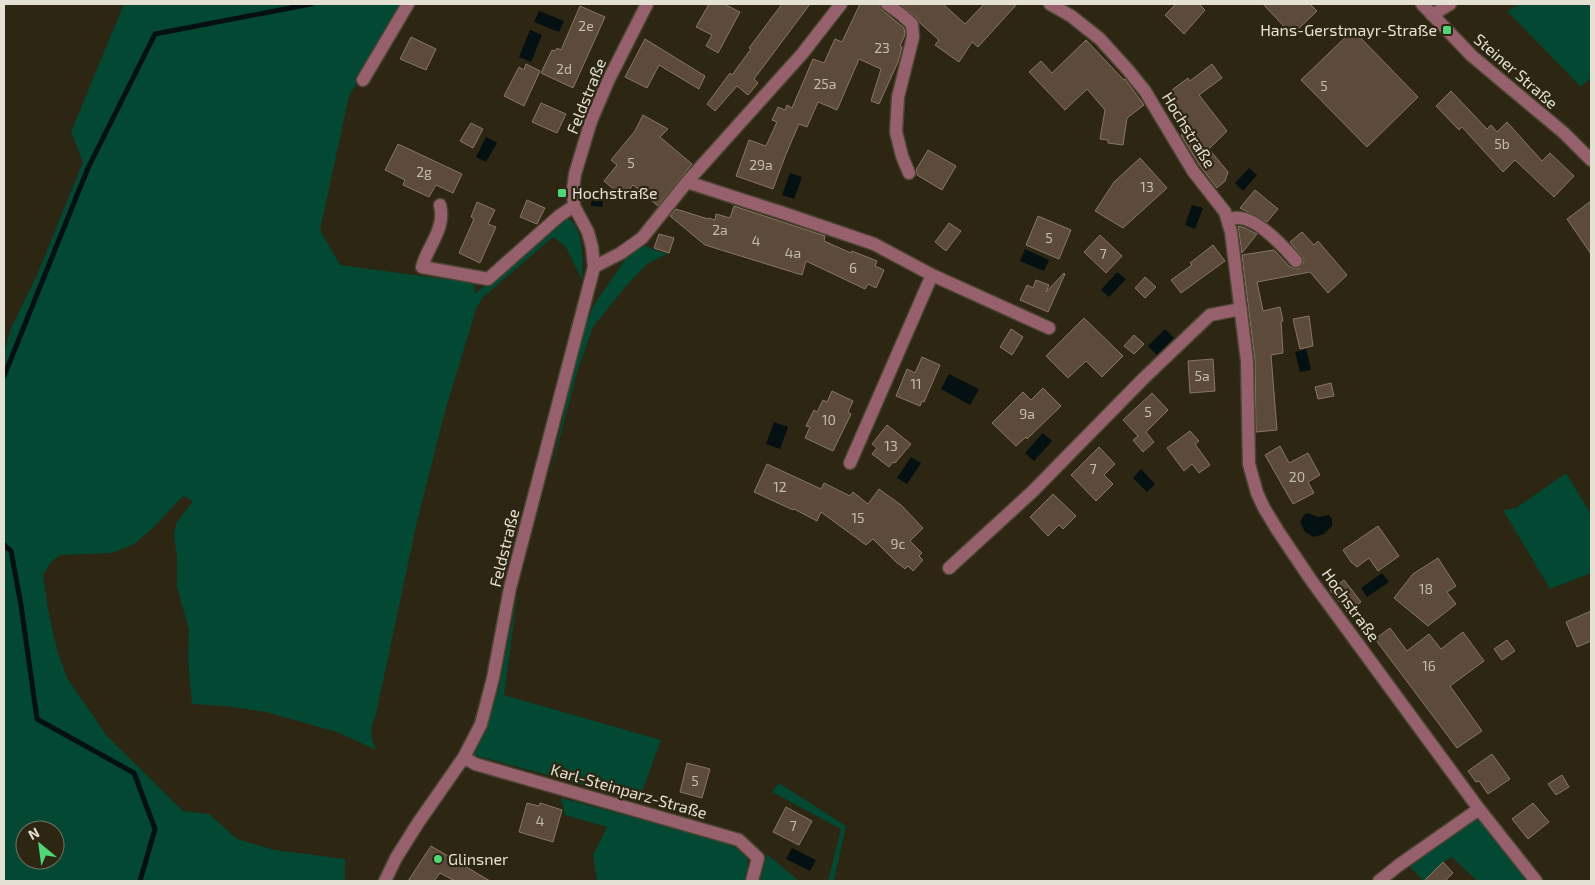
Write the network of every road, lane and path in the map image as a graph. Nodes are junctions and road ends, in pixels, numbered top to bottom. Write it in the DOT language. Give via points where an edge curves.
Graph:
graph roads {
  1 [pos="408,4"];
  2 [pos="647,4"];
  3 [pos="841,4"];
  4 [pos="887,4"];
  5 [pos="1050,4"];
  6 [pos="1422,4"];
  7 [pos="1450,4"];
  8 [pos="1432,15"];
  9 [pos="363,80"];
  10 [pos="1591,160"];
  11 [pos="910,173"];
  12 [pos="687,182"];
  13 [pos="440,205"];
  14 [pos="574,206"];
  15 [pos="1228,219"];
  16 [pos="1296,261"];
  17 [pos="594,267"];
  18 [pos="932,275"];
  19 [pos="1241,309"];
  20 [pos="1049,328"];
  21 [pos="850,463"];
  22 [pos="949,568"];
  23 [pos="464,757"];
  24 [pos="1479,809"];
  25 [pos="385,881"];
  26 [pos="752,881"];
  27 [pos="1379,881"];
  28 [pos="1536,881"];
  1 -- 9 [label="street"];
  2 -- 14 [label="street, Feldstraße" via="591,121 575,174"];
  3 -- 12 [label="street" via="796,60"];
  4 -- 11 [label="street" via="912,24 898,97 896,132"];
  5 -- 15 [label="street, Hochstraße" via="1100,39 1145,90 1184,158"];
  6 -- 8 [label="street, Steiner Straße"];
  7 -- 8 [label="street"];
  8 -- 10 [label="street, Steiner Straße" via="1472,56 1564,133"];
  12 -- 17 [label="street" via="642,238"];
  12 -- 18 [label="street" via="874,244"];
  13 -- 14 [label="street" via="442,223 422,267 488,279"];
  14 -- 17 [label="street, Feldstraße" via="588,232"];
  15 -- 16 [label="street" via="1239,217 1252,222"];
  15 -- 19 [label="street, Hochstraße"];
  17 -- 23 [label="street, Feldstraße" via="510,588 488,702"];
  18 -- 20 [label="street"];
  18 -- 21 [label="street"];
  19 -- 22 [label="street" via="1210,315 1032,492"];
  19 -- 24 [label="street, Hochstraße" via="1247,361 1250,464 1252,479 1264,508 1311,580"];
  23 -- 25 [label="street, Feldstraße" via="396,858"];
  23 -- 26 [label="street, Karl-Steinparz-Straße" via="475,764 738,840 758,858"];
  24 -- 27 [label="street"];
  24 -- 28 [label="street, Hochstraße"];
}
